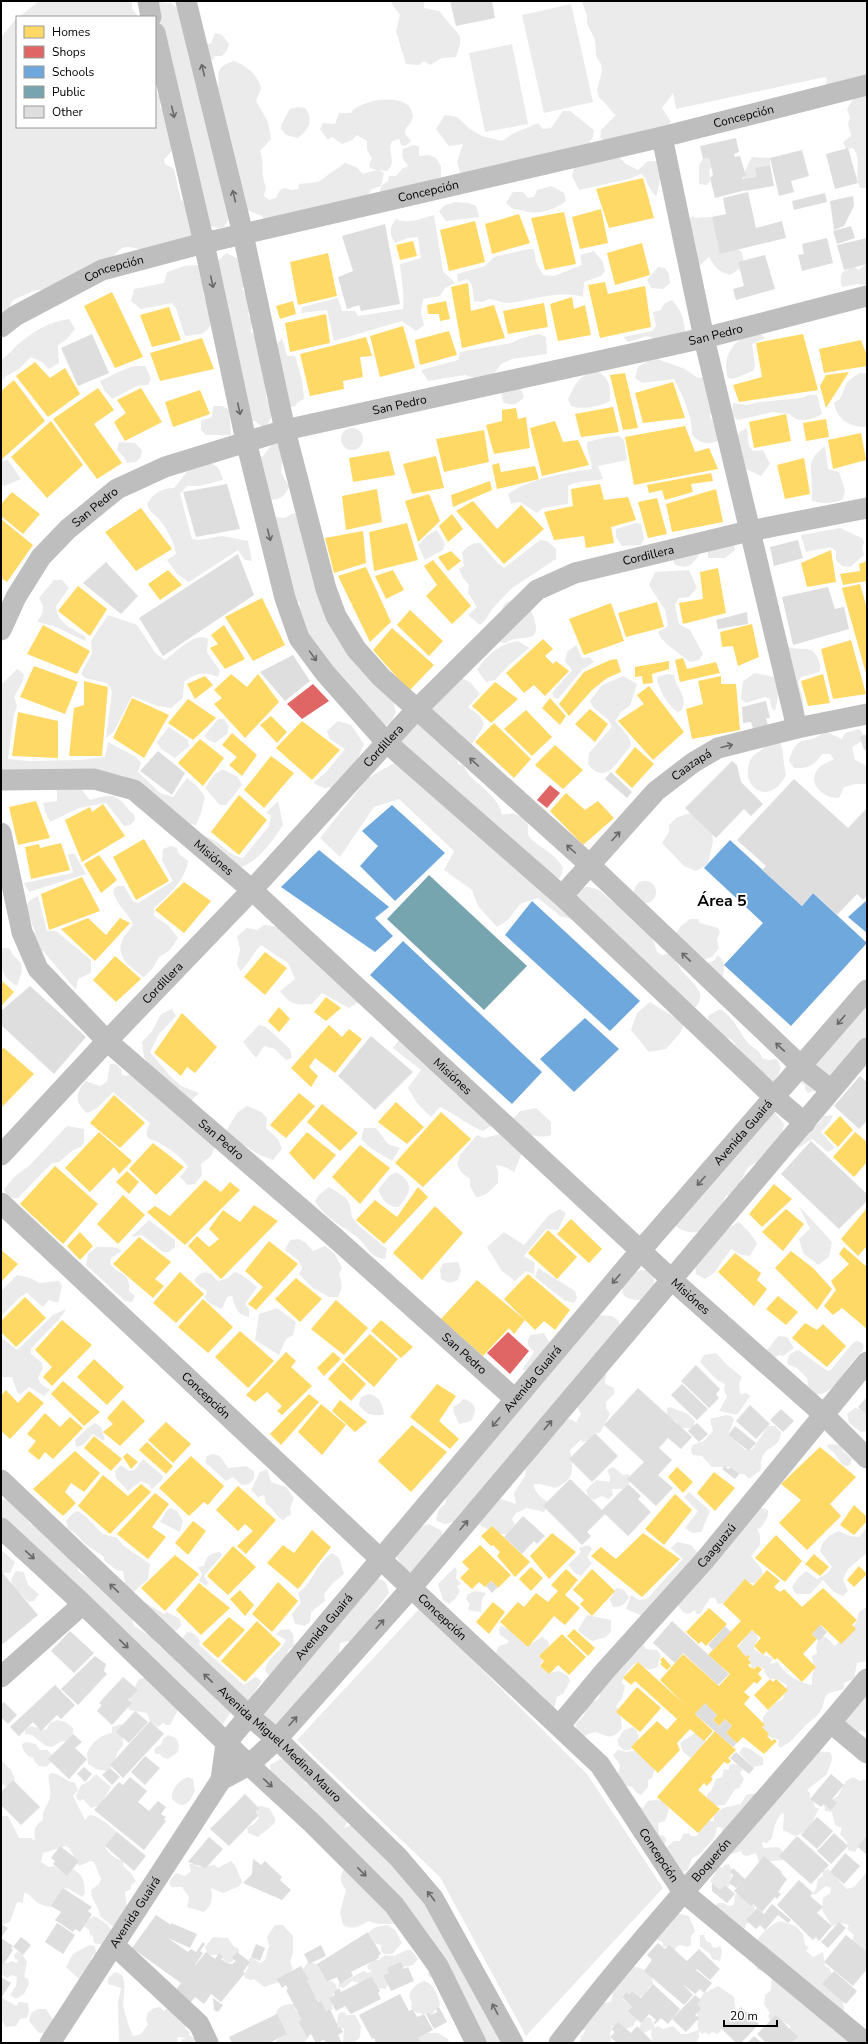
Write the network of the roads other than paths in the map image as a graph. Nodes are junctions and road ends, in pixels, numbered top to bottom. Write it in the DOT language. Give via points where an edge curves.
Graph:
graph roads {
  1 [pos="148,1"];
  2 [pos="186,1"];
  3 [pos="151,16"];
  4 [pos="156,37"];
  5 [pos="867,85"];
  6 [pos="662,137"];
  7 [pos="243,234"];
  8 [pos="204,243"];
  9 [pos="867,296"];
  10 [pos="1,327"];
  11 [pos="704,338"];
  12 [pos="285,430"];
  13 [pos="246,441"];
  14 [pos="867,508"];
  15 [pos="749,531"];
  16 [pos="1,630"];
  17 [pos="416,710"];
  18 [pos="867,714"];
  19 [pos="796,728"];
  20 [pos="386,742"];
  21 [pos="1,780"];
  22 [pos="1,833"];
  23 [pos="590,865"];
  24 [pos="252,890"];
  25 [pos="562,896"];
  26 [pos="867,990"];
  27 [pos="107,1041"];
  28 [pos="867,1048"];
  29 [pos="802,1067"];
  30 [pos="831,1090"];
  31 [pos="775,1098"];
  32 [pos="805,1123"];
  33 [pos="1,1155"];
  34 [pos="1,1203"];
  35 [pos="641,1250"];
  36 [pos="671,1279"];
  37 [pos="867,1362"];
  38 [pos="515,1400"];
  39 [pos="823,1414"];
  40 [pos="867,1458"];
  41 [pos="1,1480"];
  42 [pos="1,1528"];
  43 [pos="380,1558"];
  44 [pos="412,1587"];
  45 [pos="83,1604"];
  46 [pos="1,1677"];
  47 [pos="867,1679"];
  48 [pos="249,1716"];
  49 [pos="831,1723"];
  50 [pos="560,1725"];
  51 [pos="277,1739"];
  52 [pos="226,1743"];
  53 [pos="867,1754"];
  54 [pos="249,1765"];
  55 [pos="221,1780"];
  56 [pos="682,1892"];
  57 [pos="115,1946"];
  58 [pos="50,2043"];
  59 [pos="208,2043"];
  60 [pos="476,2043"];
  61 [pos="513,2043"];
  62 [pos="559,2043"];
  63 [pos="866,2043"];
  1 -- 3 [label="street"];
  7 -- 2 [label="street, one-way"];
  4 -- 8 [label="street, one-way"];
  5 -- 6 [label="street, Concepción"];
  6 -- 7 [label="street, Concepción"];
  6 -- 11 [label="street"];
  7 -- 8 [label="street, Concepción"];
  7 -- 12 [label="street"];
  8 -- 10 [label="street, Concepción" via="102,270 15,316"];
  8 -- 13 [label="street, one-way"];
  9 -- 11 [label="street, San Pedro"];
  11 -- 12 [label="street, San Pedro"];
  11 -- 15 [label="street"];
  12 -- 13 [label="street, San Pedro"];
  12 -- 17 [label="street" via="326,589 336,616 356,649"];
  13 -- 16 [label="street, San Pedro" via="165,467 117,489 68,529 41,557 16,597"];
  13 -- 20 [label="street, one-way" via="284,598 300,638 325,673"];
  14 -- 15 [label="street, Cordillera"];
  15 -- 17 [label="street, Cordillera" via="575,573 536,590"];
  15 -- 19 [label="street"];
  17 -- 20 [label="street, Cordillera"];
  23 -- 17 [label="street, one-way"];
  18 -- 19 [label="street, Caazapá"];
  23 -- 19 [label="street, Caazapá, one-way" via="656,791 694,762 718,748"];
  20 -- 24 [label="street, Cordillera"];
  20 -- 25 [label="street"];
  21 -- 24 [label="street, Misiónes" via="94,779 134,790"];
  22 -- 27 [label="street, San Pedro" via="22,932 38,969"];
  23 -- 25 [label="street, Caazapá"];
  29 -- 23 [label="street, one-way"];
  24 -- 27 [label="street, Cordillera"];
  24 -- 35 [label="street, Misiónes"];
  25 -- 31 [label="street"];
  26 -- 29 [label="street, Avenida Guairá, one-way"];
  27 -- 33 [label="street, Cordillera"];
  27 -- 38 [label="street, San Pedro" via="333,1236"];
  28 -- 30 [label="street, Avenida Guairá"];
  29 -- 30 [label="street"];
  29 -- 31 [label="street, Avenida Guairá"];
  30 -- 32 [label="street, Avenida Guairá"];
  31 -- 32 [label="street"];
  31 -- 35 [label="street, Avenida Guairá, one-way"];
  32 -- 36 [label="street, Avenida Guairá"];
  34 -- 43 [label="street, Concepción"];
  35 -- 36 [label="street, Misiónes"];
  35 -- 38 [label="street, Avenida Guairá, one-way"];
  36 -- 39 [label="street, Misiónes"];
  44 -- 36 [label="street, Avenida Guairá, one-way"];
  37 -- 39 [label="street, Caaguazú"];
  38 -- 43 [label="street, Avenida Guairá, one-way"];
  39 -- 40 [label="street, Misiónes"];
  39 -- 50 [label="street, Caaguazú" via="704,1561"];
  48 -- 41 [label="street, Avenida Miguel Medina Mauro, one-way"];
  42 -- 45 [label="street, one-way"];
  43 -- 44 [label="street, Concepción"];
  43 -- 48 [label="street, Avenida Guairá"];
  44 -- 50 [label="street, Concepción"];
  51 -- 44 [label="street, Avenida Guairá, one-way"];
  45 -- 46 [label="street"];
  45 -- 52 [label="street, one-way"];
  47 -- 49 [label="street, Boquerón"];
  48 -- 51 [label="street, Avenida Miguel Medina Mauro"];
  48 -- 52 [label="street, Avenida Guairá"];
  49 -- 53 [label="street"];
  49 -- 56 [label="street, Boquerón"];
  50 -- 56 [label="street, Concepción" via="600,1765"];
  51 -- 54 [label="street, Avenida Guairá"];
  61 -- 51 [label="street, Avenida Miguel Medina Mauro, one-way" via="434,1898 398,1857"];
  52 -- 54 [label="street"];
  52 -- 55 [label="street, Avenida Guairá"];
  54 -- 55 [label="street, Avenida Guairá"];
  54 -- 60 [label="street, one-way" via="312,1823 394,1905 438,1966"];
  55 -- 57 [label="street, Avenida Guairá"];
  56 -- 62 [label="street, Boquerón"];
  56 -- 63 [label="street, Concepción"];
  57 -- 58 [label="street, Avenida Guairá"];
  57 -- 59 [label="street" via="199,2024"];
}
